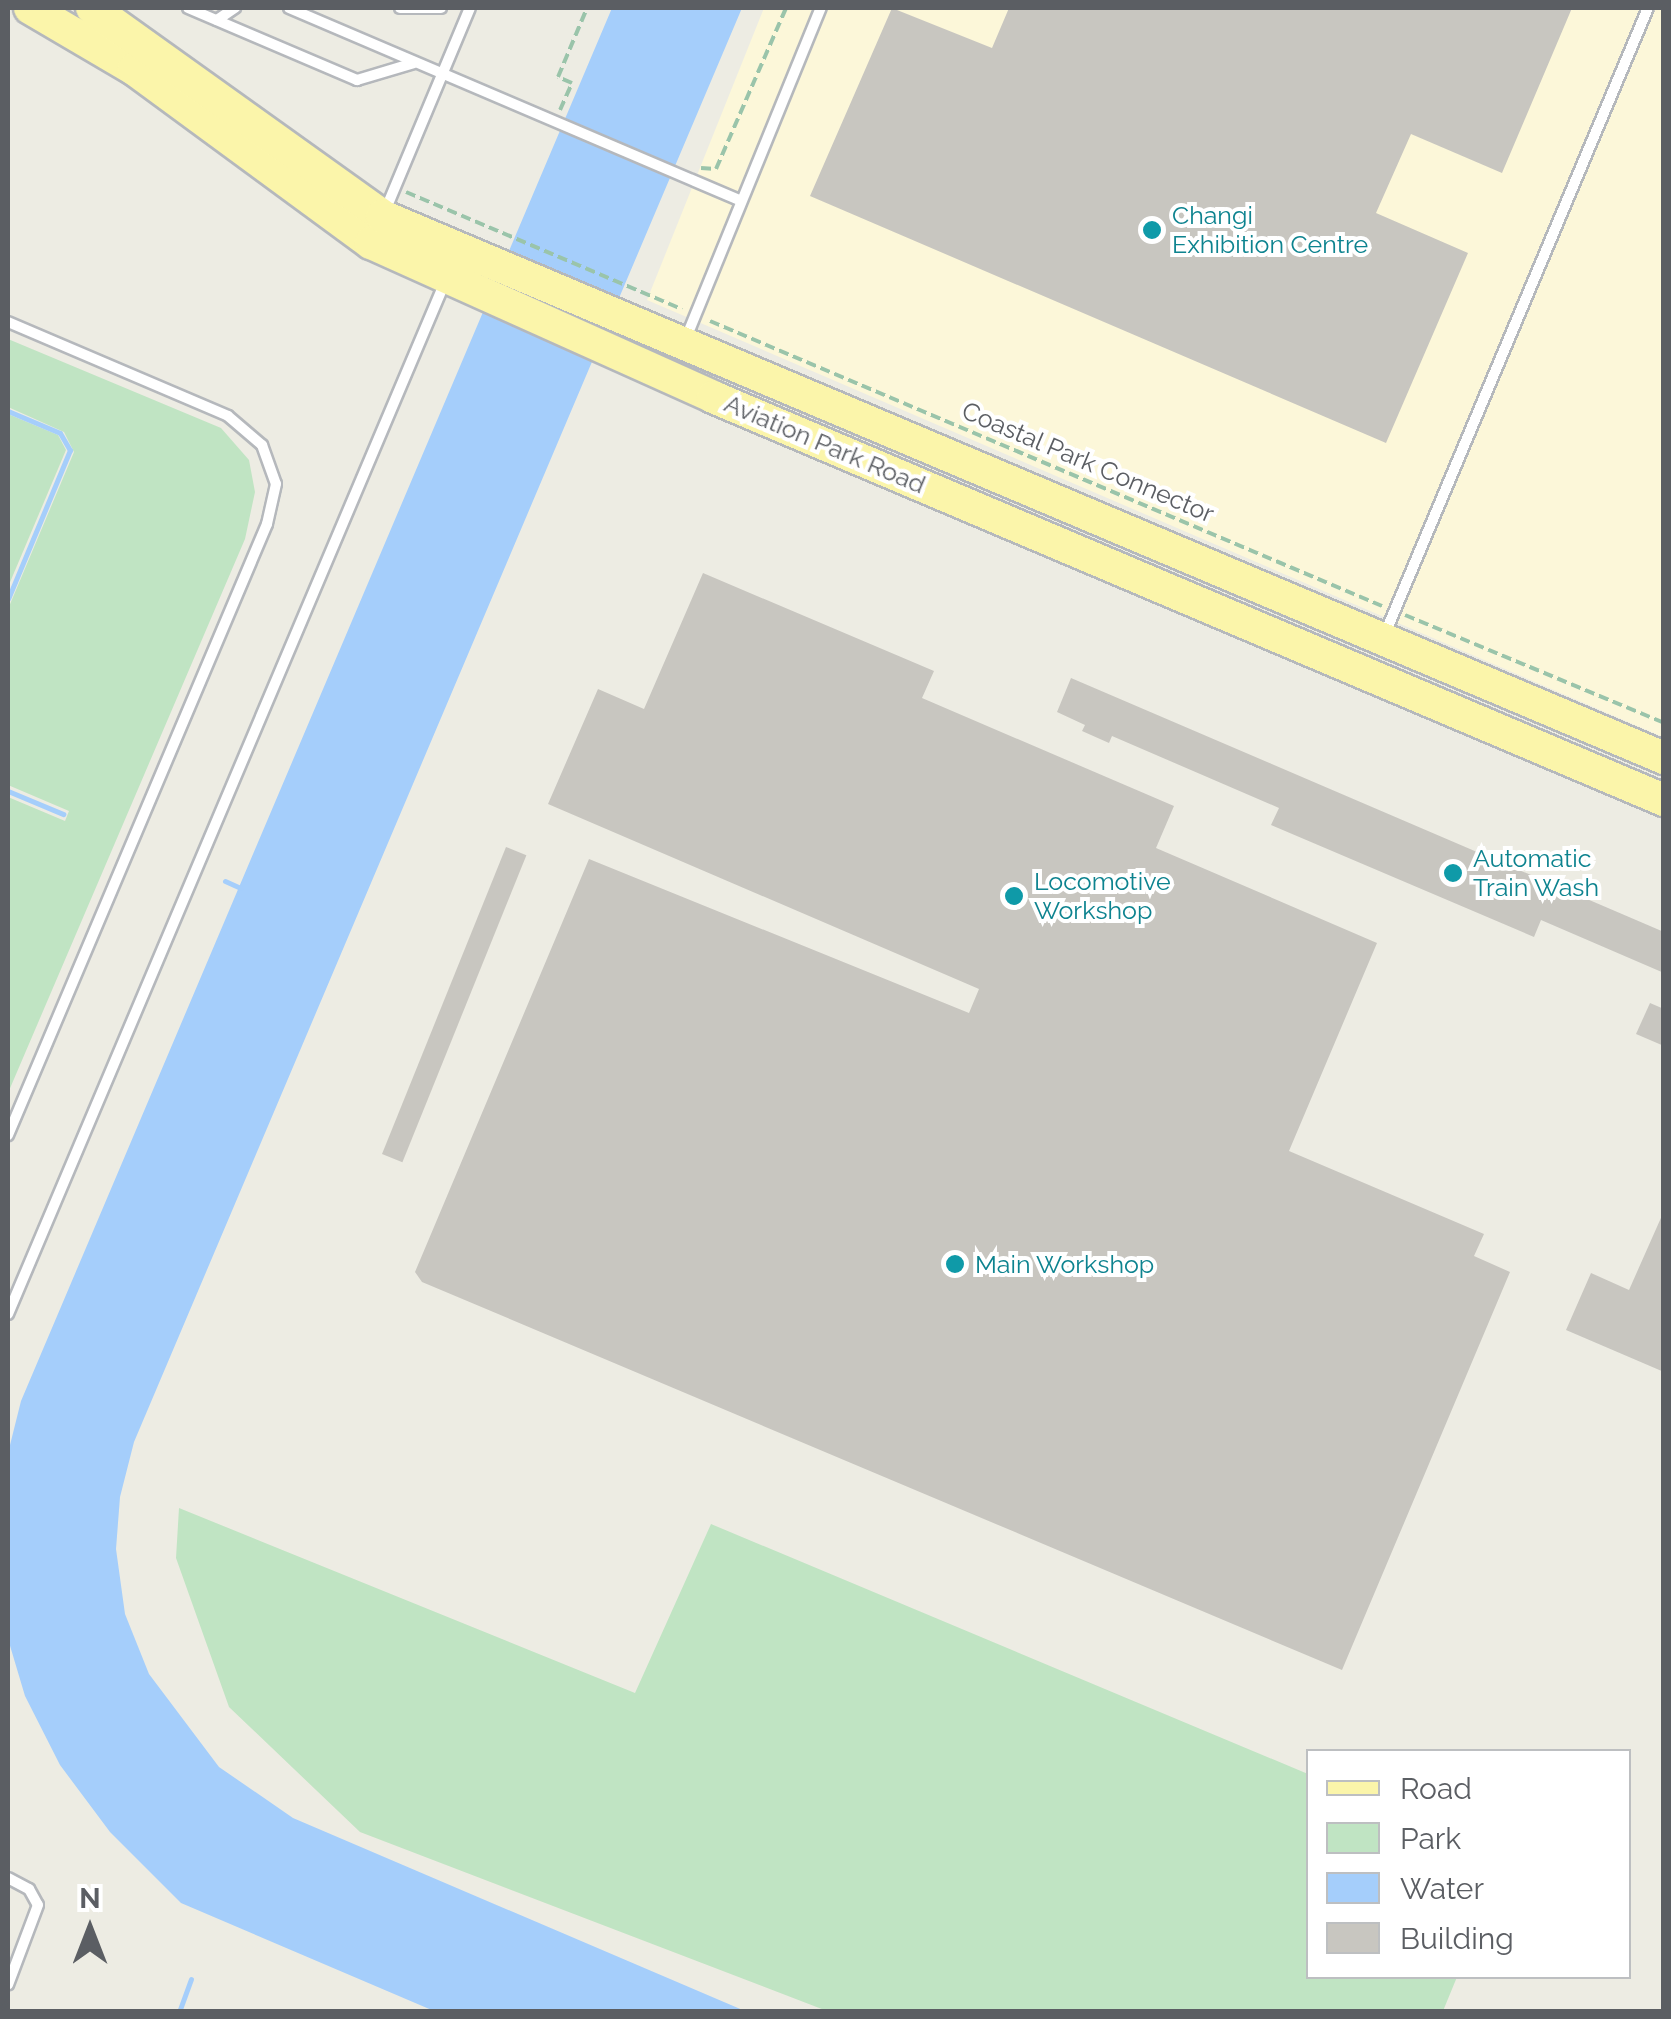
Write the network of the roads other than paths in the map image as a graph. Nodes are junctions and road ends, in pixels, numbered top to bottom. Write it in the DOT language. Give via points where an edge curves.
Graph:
graph roads {
  1 [pos="30,8"];
  2 [pos="92,8"];
  3 [pos="188,8"];
  4 [pos="235,8"];
  5 [pos="289,8"];
  6 [pos="400,8"];
  7 [pos="441,8"];
  8 [pos="470,8"];
  9 [pos="821,8"];
  10 [pos="1648,8"];
  11 [pos="217,20"];
  12 [pos="414,62"];
  13 [pos="442,74"];
  14 [pos="741,201"];
  15 [pos="382,216"];
  16 [pos="447,276"];
  17 [pos="484,276"];
  18 [pos="8,322"];
  19 [pos="689,330"];
  20 [pos="623,335"];
  21 [pos="1388,626"];
  22 [pos="1664,758"];
  23 [pos="1664,800"];
  24 [pos="8,1135"];
  25 [pos="8,1314"];
  26 [pos="8,1878"];
  27 [pos="8,1985"];
  1 -- 16 [label="main road, Aviation Park Road" via="134,69 371,243"];
  2 -- 15 [label="main road, Aviation Park Road"];
  3 -- 11 [label="lane"];
  4 -- 11 [label="lane"];
  5 -- 12 [label="lane"];
  6 -- 7 [label="lane" via="414,14"];
  8 -- 13 [label="lane"];
  9 -- 14 [label="lane"];
  10 -- 21 [label="lane"];
  11 -- 12 [label="lane" via="357,80"];
  12 -- 13 [label="lane"];
  13 -- 14 [label="lane"];
  13 -- 15 [label="lane"];
  14 -- 19 [label="lane"];
  15 -- 17 [label="main road, Aviation Park Road"];
  16 -- 17 [label="main road, Aviation Park Road"];
  16 -- 25 [label="lane"];
  17 -- 20 [label="main road, Aviation Park Road"];
  18 -- 24 [label="lane" via="228,416 262,446 276,484 267,524"];
  19 -- 20 [label="main road, Aviation Park Road"];
  19 -- 21 [label="main road, Aviation Park Road"];
  20 -- 23 [label="main road, Aviation Park Road"];
  21 -- 22 [label="main road, Aviation Park Road"];
  26 -- 27 [label="lane" via="29,1889 38,1905"];
}
